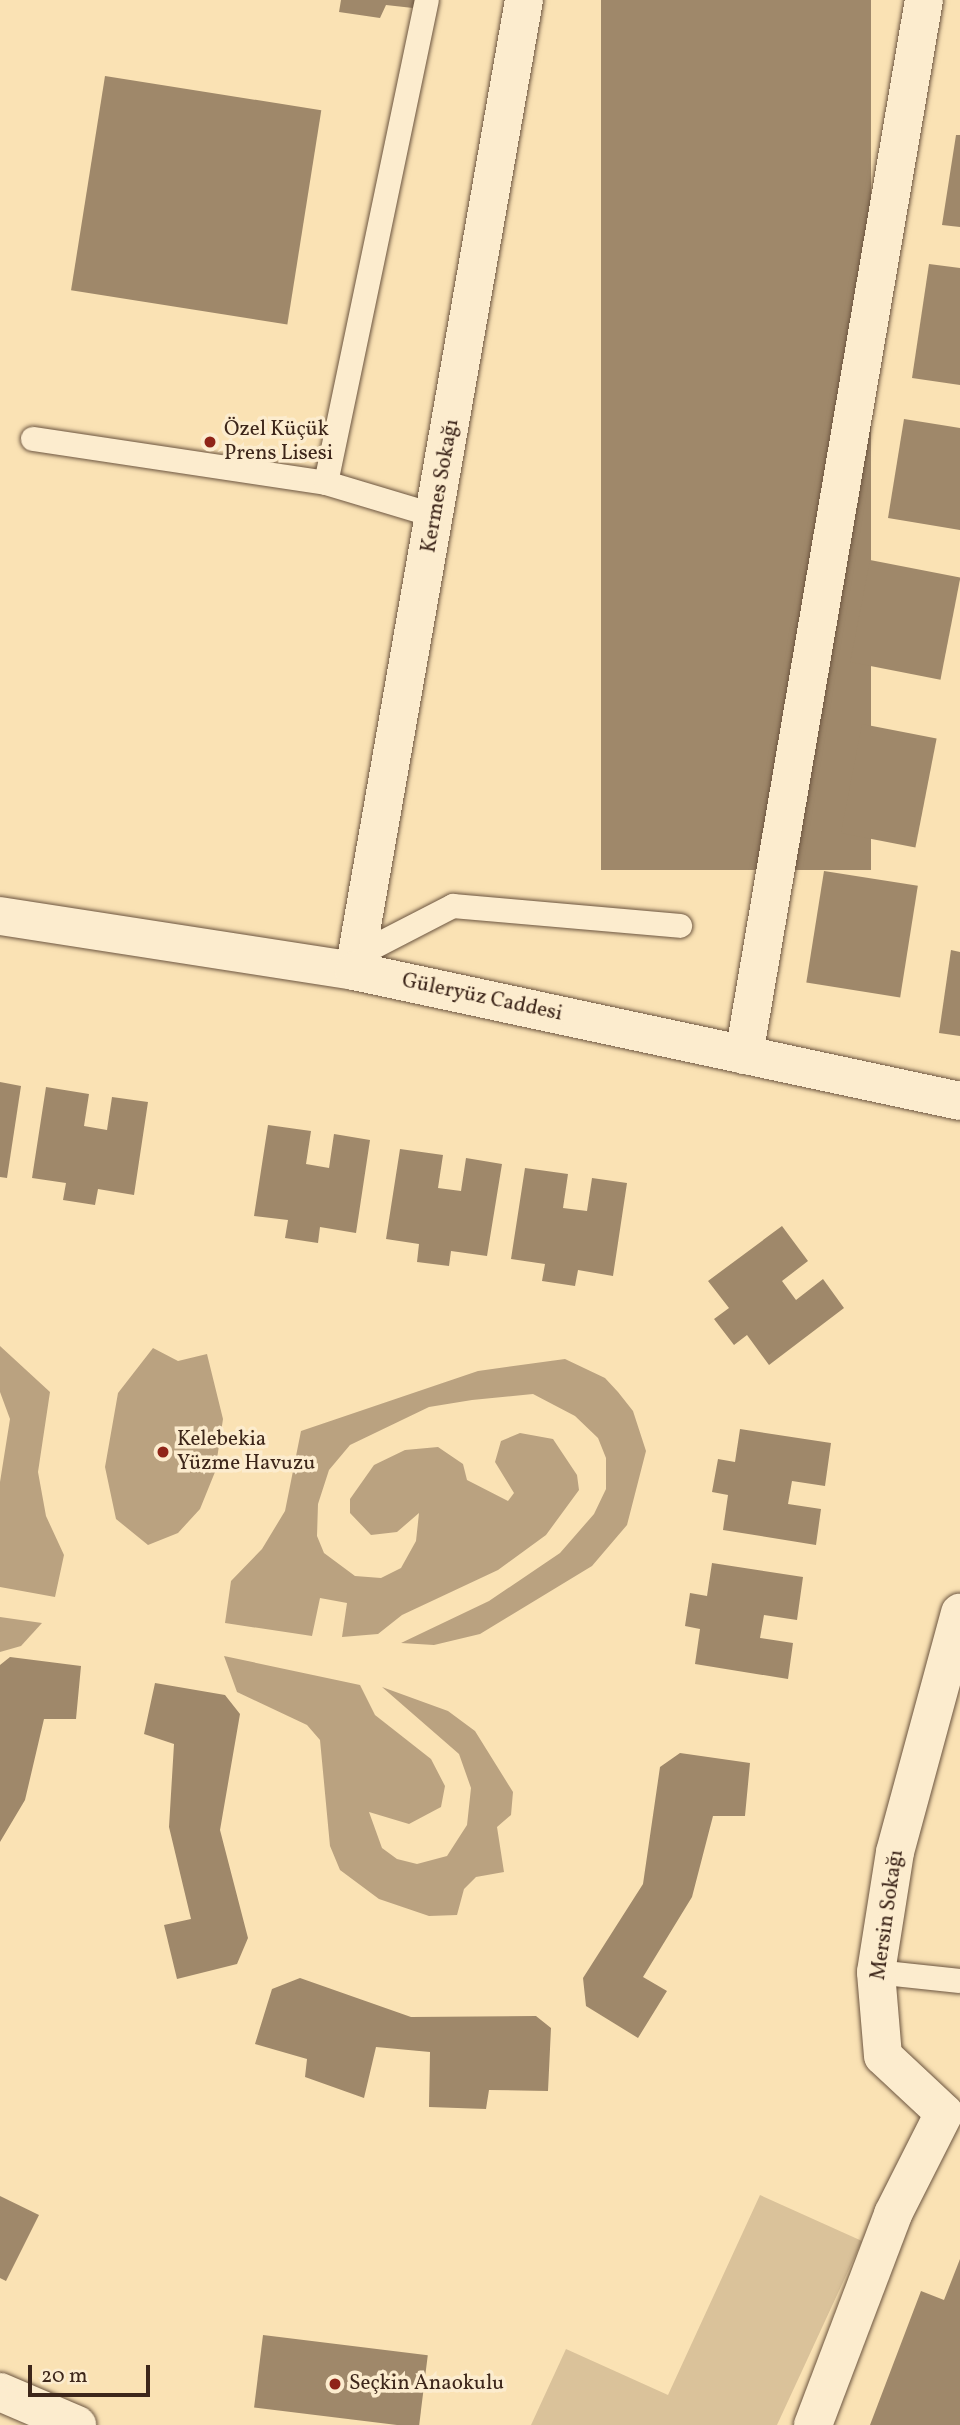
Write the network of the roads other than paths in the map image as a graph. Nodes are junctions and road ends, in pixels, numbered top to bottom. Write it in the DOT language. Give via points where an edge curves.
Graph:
graph roads {
  1 [pos="426,0"];
  2 [pos="524,0"];
  3 [pos="924,0"];
  4 [pos="33,439"];
  5 [pos="326,483"];
  6 [pos="436,516"];
  7 [pos="0,916"];
  8 [pos="680,926"];
  9 [pos="357,962"];
  10 [pos="744,1055"];
  11 [pos="960,1101"];
  12 [pos="959,1619"];
  13 [pos="876,1972"];
  14 [pos="960,1981"];
  15 [pos="952,2118"];
  16 [pos="0,2392"];
  17 [pos="76,2425"];
  18 [pos="813,2425"];
  1 -- 5 [label="lane"];
  2 -- 6 [label="street, Kermes Sokağı"];
  3 -- 10 [label="street"];
  4 -- 5 [label="lane"];
  5 -- 6 [label="lane"];
  6 -- 9 [label="street, Kermes Sokağı"];
  7 -- 9 [label="street, Güleryüz Caddesi"];
  8 -- 9 [label="lane" via="453,906"];
  9 -- 10 [label="street, Güleryüz Caddesi"];
  10 -- 11 [label="street, Güleryüz Caddesi"];
  12 -- 13 [label="street, Mersin Sokağı" via="894,1852"];
  13 -- 14 [label="lane"];
  13 -- 15 [label="street, Mersin Sokağı" via="883,2056"];
  15 -- 18 [label="street, Mersin Sokağı" via="893,2214"];
  16 -- 17 [label="street"];
}
